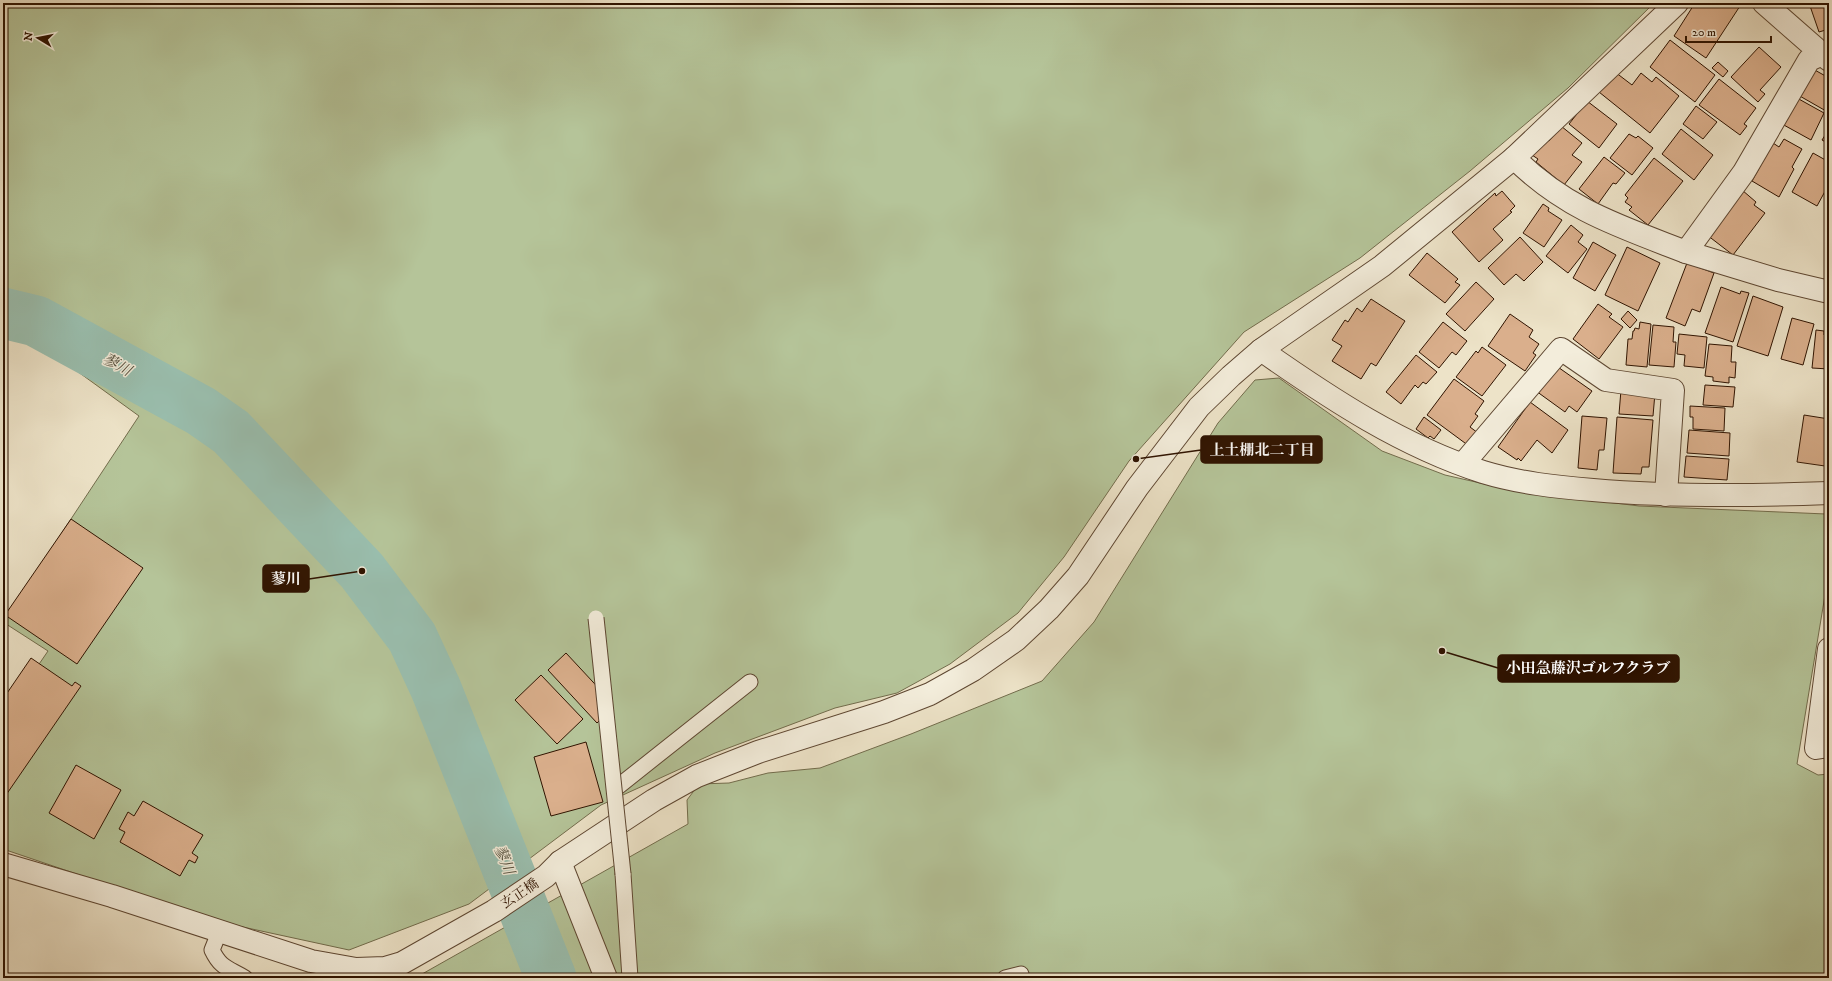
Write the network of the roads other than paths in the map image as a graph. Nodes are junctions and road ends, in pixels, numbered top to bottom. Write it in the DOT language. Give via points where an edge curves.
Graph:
graph roads {
  1 [pos="1677,3"];
  2 [pos="1764,3"];
  3 [pos="1826,55"];
  4 [pos="1514,158"];
  5 [pos="1686,252"];
  6 [pos="1829,292"];
  7 [pos="1261,350"];
  8 [pos="1463,464"];
  9 [pos="1829,494"];
  10 [pos="1666,495"];
  11 [pos="596,618"];
  12 [pos="1829,650"];
  13 [pos="750,682"];
  14 [pos="1829,746"];
  15 [pos="615,789"];
  16 [pos="3,864"];
  17 [pos="553,869"];
  18 [pos="220,930"];
  19 [pos="1021,974"];
  20 [pos="246,978"];
  21 [pos="606,978"];
  22 [pos="630,978"];
  23 [pos="1005,978"];
  1 -- 4 [label="street, 玄正橋"];
  2 -- 3 [label="street"];
  3 -- 5 [label="street" via="1809,60 1744,172"];
  4 -- 5 [label="street" via="1535,178 1569,202 1602,219"];
  4 -- 7 [label="street, 玄正橋" via="1382,266"];
  5 -- 6 [label="street" via="1778,280"];
  7 -- 8 [label="street" via="1329,397 1370,421 1409,442"];
  7 -- 17 [label="street, 玄正橋" via="1199,407 1137,488 1078,576 1050,609 1016,640 973,670 930,694 884,712 758,752 697,776 654,800"];
  8 -- 10 [label="street" via="1484,472 1541,485"];
  8 -- 10 [label="street" via="1561,349 1606,380 1673,390"];
  9 -- 10 [label="street"];
  11 -- 15 [label="lane, bridge"];
  12 -- 14 [label="street" via="1816,748"];
  13 -- 15 [label="lane"];
  15 -- 22 [label="lane, bridge"];
  16 -- 18 [label="street, 玄正橋"];
  17 -- 18 [label="street, 玄正橋" via="494,912 402,963 372,969 342,968 311,961"];
  17 -- 21 [label="street"];
  18 -- 20 [label="lane" via="212,950 218,961"];
  19 -- 23 [label="lane"];
}
